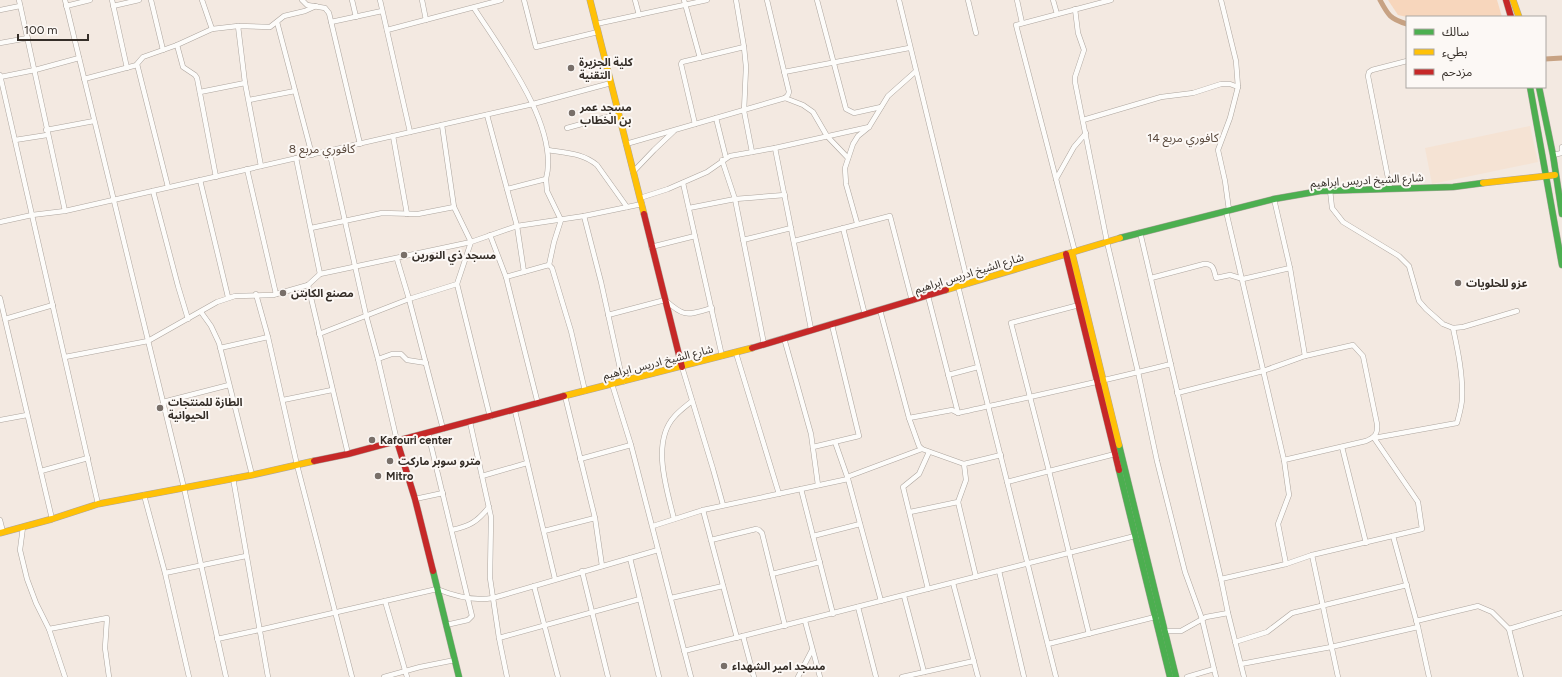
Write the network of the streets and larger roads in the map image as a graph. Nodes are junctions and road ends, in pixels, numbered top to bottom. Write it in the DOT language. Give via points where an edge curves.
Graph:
graph roads {
  1 [pos="18,0"];
  2 [pos="65,0"];
  3 [pos="90,0"];
  4 [pos="112,0"];
  5 [pos="139,0"];
  6 [pos="151,0"];
  7 [pos="202,0"];
  8 [pos="302,0"];
  9 [pos="352,0"];
  10 [pos="380,0"];
  11 [pos="422,0"];
  12 [pos="501,0"];
  13 [pos="524,0"];
  14 [pos="590,0"];
  15 [pos="635,0"];
  16 [pos="707,0"];
  17 [pos="736,0"];
  18 [pos="767,0"];
  19 [pos="817,0"];
  20 [pos="899,0"];
  21 [pos="968,0"];
  22 [pos="1017,0"];
  23 [pos="1053,0"];
  24 [pos="1111,0"];
  25 [pos="1221,0"];
  26 [pos="1506,0"];
  27 [pos="1513,0"];
  28 [pos="685,2"];
  29 [pos="20,6"];
  30 [pos="66,6"];
  31 [pos="113,6"];
  32 [pos="316,6"];
  33 [pos="474,8"];
  34 [pos="0,10"];
  35 [pos="1075,10"];
  36 [pos="382,11"];
  37 [pos="1057,14"];
  38 [pos="639,15"];
  39 [pos="1511,16"];
  40 [pos="1519,16"];
  41 [pos="356,17"];
  42 [pos="426,20"];
  43 [pos="277,22"];
  44 [pos="330,22"];
  45 [pos="1022,23"];
  46 [pos="596,24"];
  47 [pos="238,26"];
  48 [pos="212,29"];
  49 [pos="387,30"];
  50 [pos="598,32"];
  51 [pos="976,33"];
  52 [pos="28,38"];
  53 [pos="0,43"];
  54 [pos="177,46"];
  55 [pos="744,47"];
  56 [pos="909,48"];
  57 [pos="163,50"];
  58 [pos="79,58"];
  59 [pos="700,58"];
  60 [pos="1406,61"];
  61 [pos="833,62"];
  62 [pos="137,65"];
  63 [pos="127,68"];
  64 [pos="35,70"];
  65 [pos="784,72"];
  66 [pos="915,72"];
  67 [pos="0,76"];
  68 [pos="84,79"];
  69 [pos="245,82"];
  70 [pos="611,83"];
  71 [pos="1238,87"];
  72 [pos="1530,88"];
  73 [pos="1538,88"];
  74 [pos="295,91"];
  75 [pos="200,92"];
  76 [pos="785,98"];
  77 [pos="249,100"];
  78 [pos="533,104"];
  79 [pos="881,107"];
  80 [pos="744,110"];
  81 [pos="618,114"];
  82 [pos="487,115"];
  83 [pos="716,118"];
  84 [pos="1083,120"];
  85 [pos="94,121"];
  86 [pos="695,124"];
  87 [pos="442,125"];
  88 [pos="869,127"];
  89 [pos="567,128"];
  90 [pos="677,130"];
  91 [pos="46,132"];
  92 [pos="410,132"];
  93 [pos="1086,133"];
  94 [pos="393,136"];
  95 [pos="827,136"];
  96 [pos="15,140"];
  97 [pos="360,144"];
  98 [pos="626,144"];
  99 [pos="1562,147"];
  100 [pos="775,148"];
  101 [pos="329,150"];
  102 [pos="548,150"];
  103 [pos="752,152"];
  104 [pos="1562,153"];
  105 [pos="312,155"];
  106 [pos="1553,155"];
  107 [pos="296,158"];
  108 [pos="848,158"];
  109 [pos="724,159"];
  110 [pos="262,166"];
  111 [pos="247,169"];
  112 [pos="633,172"];
  113 [pos="1555,175"];
  114 [pos="1546,176"];
  115 [pos="216,177"];
  116 [pos="546,179"];
  117 [pos="1056,179"];
  118 [pos="200,180"];
  119 [pos="683,183"];
  120 [pos="168,187"];
  121 [pos="1390,188"];
  122 [pos="507,189"];
  123 [pos="1330,190"];
  124 [pos="154,191"];
  125 [pos="1560,193"];
  126 [pos="785,195"];
  127 [pos="735,199"];
  128 [pos="1274,199"];
  129 [pos="113,200"];
  130 [pos="641,201"];
  131 [pos="454,207"];
  132 [pos="627,207"];
  133 [pos="689,208"];
  134 [pos="65,211"];
  135 [pos="1228,211"];
  136 [pos="407,214"];
  137 [pos="1562,214"];
  138 [pos="32,215"];
  139 [pos="584,216"];
  140 [pos="561,220"];
  141 [pos="346,221"];
  142 [pos="0,222"];
  143 [pos="857,224"];
  144 [pos="517,226"];
  145 [pos="311,228"];
  146 [pos="791,228"];
  147 [pos="843,228"];
  148 [pos="1140,232"];
  149 [pos="490,235"];
  150 [pos="695,236"];
  151 [pos="743,240"];
  152 [pos="794,241"];
  153 [pos="471,242"];
  154 [pos="1106,242"];
  155 [pos="651,247"];
  156 [pos="1071,253"];
  157 [pos="397,259"];
  158 [pos="549,265"];
  159 [pos="1562,265"];
  160 [pos="356,267"];
  161 [pos="1290,268"];
  162 [pos="524,272"];
  163 [pos="320,274"];
  164 [pos="506,277"];
  165 [pos="1151,278"];
  166 [pos="1243,279"];
  167 [pos="457,284"];
  168 [pos="968,284"];
  169 [pos="308,285"];
  170 [pos="958,286"];
  171 [pos="256,294"];
  172 [pos="276,294"];
  173 [pos="928,296"];
  174 [pos="228,297"];
  175 [pos="0,298"];
  176 [pos="409,299"];
  177 [pos="665,300"];
  178 [pos="912,301"];
  179 [pos="53,305"];
  180 [pos="1079,305"];
  181 [pos="712,308"];
  182 [pos="880,310"];
  183 [pos="1517,311"];
  184 [pos="201,312"];
  185 [pos="366,315"];
  186 [pos="608,315"];
  187 [pos="865,315"];
  188 [pos="5,319"];
  189 [pos="188,319"];
  190 [pos="832,324"];
  191 [pos="1453,328"];
  192 [pos="811,329"];
  193 [pos="319,334"];
  194 [pos="268,337"];
  195 [pos="784,338"];
  196 [pos="148,341"];
  197 [pos="764,344"];
  198 [pos="220,348"];
  199 [pos="736,352"];
  200 [pos="722,356"];
  201 [pos="1305,356"];
  202 [pos="65,357"];
  203 [pos="378,359"];
  204 [pos="426,363"];
  205 [pos="1170,364"];
  206 [pos="682,367"];
  207 [pos="978,367"];
  208 [pos="1263,371"];
  209 [pos="1138,372"];
  210 [pos="948,375"];
  211 [pos="623,382"];
  212 [pos="1100,382"];
  213 [pos="612,384"];
  214 [pos="229,385"];
  215 [pos="332,390"];
  216 [pos="585,391"];
  217 [pos="1178,393"];
  218 [pos="565,396"];
  219 [pos="1030,396"];
  220 [pos="283,400"];
  221 [pos="692,401"];
  222 [pos="163,402"];
  223 [pos="538,404"];
  224 [pos="988,406"];
  225 [pos="514,411"];
  226 [pos="958,413"];
  227 [pos="27,415"];
  228 [pos="490,417"];
  229 [pos="909,418"];
  230 [pos="0,420"];
  231 [pos="470,422"];
  232 [pos="443,429"];
  233 [pos="428,433"];
  234 [pos="1374,438"];
  235 [pos="397,441"];
  236 [pos="835,442"];
  237 [pos="631,445"];
  238 [pos="813,447"];
  239 [pos="1342,447"];
  240 [pos="922,449"];
  241 [pos="929,452"];
  242 [pos="348,454"];
  243 [pos="1115,454"];
  244 [pos="1000,455"];
  245 [pos="88,458"];
  246 [pos="580,459"];
  247 [pos="1284,460"];
  248 [pos="527,463"];
  249 [pos="964,464"];
  250 [pos="297,465"];
  251 [pos="41,471"];
  252 [pos="1049,471"];
  253 [pos="252,475"];
  254 [pos="482,476"];
  255 [pos="233,478"];
  256 [pos="848,478"];
  257 [pos="1007,482"];
  258 [pos="818,485"];
  259 [pos="184,488"];
  260 [pos="801,489"];
  261 [pos="443,493"];
  262 [pos="778,494"];
  263 [pos="144,495"];
  264 [pos="415,499"];
  265 [pos="958,502"];
  266 [pos="98,504"];
  267 [pos="723,505"];
  268 [pos="489,507"];
  269 [pos="703,510"];
  270 [pos="910,512"];
  271 [pos="595,518"];
  272 [pos="52,519"];
  273 [pos="674,519"];
  274 [pos="0,520"];
  275 [pos="860,524"];
  276 [pos="653,526"];
  277 [pos="23,527"];
  278 [pos="452,530"];
  279 [pos="544,531"];
  280 [pos="1,532"];
  281 [pos="813,536"];
  282 [pos="1135,536"];
  283 [pos="1393,536"];
  284 [pos="710,540"];
  285 [pos="1366,543"];
  286 [pos="658,550"];
  287 [pos="1068,553"];
  288 [pos="1312,555"];
  289 [pos="246,556"];
  290 [pos="630,558"];
  291 [pos="820,562"];
  292 [pos="1028,564"];
  293 [pos="1286,564"];
  294 [pos="201,565"];
  295 [pos="602,566"];
  296 [pos="582,571"];
  297 [pos="999,571"];
  298 [pos="165,573"];
  299 [pos="772,574"];
  300 [pos="976,577"];
  301 [pos="555,579"];
  302 [pos="1221,579"];
  303 [pos="953,583"];
  304 [pos="1407,585"];
  305 [pos="534,586"];
  306 [pos="723,586"];
  307 [pos="437,589"];
  308 [pos="928,589"];
  309 [pos="904,596"];
  310 [pos="468,597"];
  311 [pos="493,598"];
  312 [pos="671,598"];
  313 [pos="640,599"];
  314 [pos="385,601"];
  315 [pos="881,601"];
  316 [pos="1322,605"];
  317 [pos="858,607"];
  318 [pos="593,612"];
  319 [pos="335,613"];
  320 [pos="1228,613"];
  321 [pos="833,614"];
  322 [pos="1562,615"];
  323 [pos="1155,617"];
  324 [pos="1202,619"];
  325 [pos="805,621"];
  326 [pos="1416,621"];
  327 [pos="1162,622"];
  328 [pos="446,625"];
  329 [pos="545,625"];
  330 [pos="785,626"];
  331 [pos="1418,627"];
  332 [pos="49,629"];
  333 [pos="1509,629"];
  334 [pos="259,630"];
  335 [pos="1164,631"];
  336 [pos="1089,634"];
  337 [pos="743,636"];
  338 [pos="217,638"];
  339 [pos="499,638"];
  340 [pos="737,638"];
  341 [pos="1235,642"];
  342 [pos="1048,644"];
  343 [pos="1332,647"];
  344 [pos="813,650"];
  345 [pos="684,651"];
  346 [pos="455,660"];
  347 [pos="974,661"];
  348 [pos="1241,664"];
  349 [pos="1214,668"];
  350 [pos="406,671"];
  351 [pos="924,672"];
  352 [pos="65,677"];
  353 [pos="109,677"];
  354 [pos="189,677"];
  355 [pos="226,677"];
  356 [pos="268,677"];
  357 [pos="352,677"];
  358 [pos="384,677"];
  359 [pos="407,677"];
  360 [pos="458,677"];
  361 [pos="507,677"];
  362 [pos="558,677"];
  363 [pos="608,677"];
  364 [pos="659,677"];
  365 [pos="691,677"];
  366 [pos="754,677"];
  367 [pos="798,677"];
  368 [pos="820,677"];
  369 [pos="876,677"];
  370 [pos="902,677"];
  371 [pos="978,677"];
  372 [pos="1024,677"];
  373 [pos="1056,677"];
  374 [pos="1170,677"];
  375 [pos="1176,677"];
  376 [pos="1187,677"];
  377 [pos="1216,677"];
  378 [pos="1244,677"];
  379 [pos="1338,677"];
  380 [pos="1430,677"];
  381 [pos="1522,677"];
  1 -- 29 [label="street"];
  2 -- 30 [label="street"];
  3 -- 30 [label="street"];
  4 -- 31 [label="street"];
  5 -- 31 [label="street"];
  6 -- 57 [label="street"];
  7 -- 48 [label="street"];
  8 -- 32 [label="street" via="307,5"];
  9 -- 41 [label="street"];
  10 -- 36 [label="street"];
  11 -- 42 [label="street"];
  12 -- 33 [label="street"];
  13 -- 50 [label="street" via="536,47"];
  14 -- 46 [label="street"];
  15 -- 38 [label="street"];
  16 -- 28 [label="street"];
  17 -- 55 [label="street"];
  18 -- 65 [label="street"];
  19 -- 61 [label="street"];
  20 -- 56 [label="street"];
  21 -- 51 [label="street"];
  22 -- 45 [label="street"];
  23 -- 37 [label="street"];
  24 -- 35 [label="street"];
  25 -- 71 [label="street" via="1236,61"];
  26 -- 39 [label="street"];
  27 -- 40 [label="street"];
  28 -- 38 [label="street"];
  28 -- 59 [label="street"];
  29 -- 34 [label="street"];
  29 -- 52 [label="street"];
  30 -- 58 [label="street"];
  31 -- 63 [label="street"];
  32 -- 43 [label="street" via="284,16"];
  32 -- 44 [label="street" via="327,10 331,17"];
  33 -- 42 [label="street"];
  33 -- 78 [label="street" via="508,59"];
  35 -- 37 [label="street"];
  35 -- 84 [label="street" via="1078,33 1084,50 1075,77"];
  36 -- 41 [label="street"];
  36 -- 49 [label="street"];
  37 -- 45 [label="street"];
  38 -- 46 [label="street"];
  41 -- 44 [label="street"];
  42 -- 49 [label="street"];
  43 -- 47 [label="street" via="265,28"];
  43 -- 74 [label="street"];
  44 -- 97 [label="street"];
  45 -- 117 [label="street" via="1016,25"];
  46 -- 50 [label="street"];
  47 -- 48 [label="street"];
  47 -- 69 [label="street"];
  48 -- 54 [label="street"];
  49 -- 92 [label="street"];
  50 -- 70 [label="street"];
  52 -- 53 [label="street"];
  52 -- 64 [label="street"];
  54 -- 57 [label="street"];
  54 -- 75 [label="street" via="183,67 196,76"];
  55 -- 59 [label="street"];
  55 -- 80 [label="street"];
  56 -- 61 [label="street"];
  56 -- 66 [label="street"];
  57 -- 62 [label="street" via="143,57"];
  58 -- 64 [label="street"];
  58 -- 68 [label="street"];
  59 -- 86 [label="street" via="681,64"];
  60 -- 121 [label="street" via="1372,70 1368,76"];
  61 -- 65 [label="street"];
  61 -- 79 [label="street" via="848,111 854,113"];
  62 -- 63 [label="street"];
  62 -- 120 [label="street"];
  63 -- 68 [label="street"];
  64 -- 67 [label="street"];
  64 -- 91 [label="street"];
  65 -- 76 [label="street" via="789,92"];
  66 -- 79 [label="street" via="888,96"];
  66 -- 168 [label="street"];
  67 -- 96 [label="street"];
  68 -- 85 [label="street"];
  69 -- 75 [label="street"];
  69 -- 77 [label="street"];
  70 -- 78 [label="street"];
  70 -- 81 [label="street"];
  71 -- 84 [label="street" via="1221,84 1193,93 1166,96"];
  71 -- 135 [label="street" via="1218,150"];
  72 -- 114 [label="street"];
  73 -- 106 [label="street"];
  74 -- 77 [label="street"];
  74 -- 105 [label="street"];
  75 -- 115 [label="street"];
  76 -- 80 [label="street"];
  76 -- 95 [label="street" via="813,112"];
  77 -- 110 [label="street"];
  78 -- 82 [label="street"];
  78 -- 102 [label="street"];
  79 -- 88 [label="street"];
  80 -- 83 [label="street"];
  80 -- 103 [label="street"];
  81 -- 89 [label="street"];
  81 -- 98 [label="street"];
  82 -- 87 [label="street"];
  82 -- 122 [label="street"];
  83 -- 86 [label="street"];
  83 -- 109 [label="street"];
  84 -- 93 [label="street"];
  85 -- 91 [label="street"];
  85 -- 129 [label="street"];
  86 -- 90 [label="street"];
  87 -- 92 [label="street"];
  87 -- 131 [label="street"];
  88 -- 95 [label="street"];
  88 -- 108 [label="street" via="858,136"];
  90 -- 98 [label="street"];
  90 -- 112 [label="street"];
  91 -- 96 [label="street"];
  91 -- 134 [label="street"];
  92 -- 94 [label="street"];
  93 -- 117 [label="street" via="1074,147"];
  93 -- 154 [label="street"];
  94 -- 97 [label="street"];
  94 -- 136 [label="street"];
  95 -- 100 [label="street"];
  95 -- 108 [label="street"];
  96 -- 138 [label="street"];
  97 -- 101 [label="street"];
  98 -- 112 [label="street"];
  99 -- 104 [label="street"];
  100 -- 103 [label="street"];
  100 -- 126 [label="street"];
  101 -- 105 [label="street"];
  101 -- 141 [label="street"];
  102 -- 116 [label="street"];
  102 -- 132 [label="street" via="582,155 592,161"];
  103 -- 109 [label="street"];
  104 -- 106 [label="street"];
  105 -- 107 [label="street"];
  106 -- 113 [label="street"];
  107 -- 110 [label="street"];
  107 -- 145 [label="street"];
  108 -- 143 [label="street" via="845,168 846,184"];
  109 -- 119 [label="street" via="713,169"];
  109 -- 127 [label="street"];
  110 -- 111 [label="street"];
  111 -- 115 [label="street"];
  111 -- 172 [label="street"];
  112 -- 130 [label="street"];
  113 -- 114 [label="street, شارع الشيخ ادريس ابراهيم"];
  113 -- 125 [label="street"];
  114 -- 121 [label="street, شارع الشيخ ادريس ابراهيم" via="1453,187"];
  114 -- 159 [label="street"];
  115 -- 118 [label="street"];
  116 -- 122 [label="street"];
  116 -- 140 [label="street" via="547,191"];
  117 -- 156 [label="street"];
  118 -- 120 [label="street"];
  118 -- 174 [label="street"];
  119 -- 130 [label="street"];
  119 -- 133 [label="street"];
  120 -- 124 [label="street"];
  121 -- 123 [label="street, شارع الشيخ ادريس ابراهيم"];
  122 -- 144 [label="street"];
  123 -- 128 [label="street, شارع الشيخ ادريس ابراهيم"];
  123 -- 191 [label="street" via="1332,208 1343,222 1406,262 1422,306 1443,324"];
  124 -- 129 [label="street"];
  124 -- 189 [label="street"];
  125 -- 137 [label="street"];
  126 -- 127 [label="street"];
  126 -- 146 [label="street"];
  127 -- 133 [label="street"];
  127 -- 151 [label="street"];
  128 -- 135 [label="street, شارع الشيخ ادريس ابراهيم"];
  128 -- 161 [label="street"];
  129 -- 134 [label="street"];
  129 -- 196 [label="street"];
  130 -- 132 [label="street"];
  130 -- 155 [label="street"];
  131 -- 136 [label="street"];
  131 -- 153 [label="street"];
  132 -- 139 [label="street"];
  133 -- 150 [label="street"];
  134 -- 138 [label="street"];
  135 -- 148 [label="street, شارع الشيخ ادريس ابراهيم"];
  135 -- 166 [label="street"];
  136 -- 141 [label="street" via="382,213"];
  138 -- 142 [label="street"];
  138 -- 179 [label="street"];
  139 -- 140 [label="street"];
  139 -- 186 [label="street"];
  140 -- 144 [label="street"];
  140 -- 158 [label="street"];
  141 -- 145 [label="street"];
  141 -- 160 [label="street"];
  143 -- 147 [label="street"];
  143 -- 178 [label="street" via="890,216"];
  144 -- 149 [label="street"];
  144 -- 162 [label="street"];
  145 -- 163 [label="street"];
  146 -- 151 [label="street"];
  146 -- 152 [label="street"];
  147 -- 152 [label="street"];
  147 -- 187 [label="street"];
  148 -- 154 [label="street, شارع الشيخ ادريس ابراهيم"];
  148 -- 165 [label="street"];
  149 -- 153 [label="street"];
  149 -- 164 [label="street"];
  150 -- 155 [label="street"];
  150 -- 181 [label="street"];
  151 -- 197 [label="street"];
  152 -- 192 [label="street"];
  153 -- 157 [label="street"];
  153 -- 167 [label="street"];
  154 -- 156 [label="street, شارع الشيخ ادريس ابراهيم"];
  154 -- 209 [label="street"];
  155 -- 177 [label="street"];
  156 -- 168 [label="street, شارع الشيخ ادريس ابراهيم"];
  156 -- 180 [label="street"];
  156 -- 212 [label="street"];
  157 -- 160 [label="street"];
  157 -- 176 [label="street"];
  158 -- 162 [label="street"];
  158 -- 216 [label="street" via="569,324"];
  160 -- 163 [label="street"];
  160 -- 185 [label="street"];
  161 -- 166 [label="street"];
  161 -- 201 [label="street"];
  162 -- 164 [label="street"];
  163 -- 169 [label="street"];
  164 -- 223 [label="street"];
  165 -- 166 [label="street" via="1208,264 1213,267 1216,278 1230,275"];
  165 -- 205 [label="street"];
  166 -- 208 [label="street"];
  167 -- 176 [label="street"];
  167 -- 228 [label="street"];
  168 -- 170 [label="street, شارع الشيخ ادريس ابراهيم"];
  169 -- 172 [label="street"];
  169 -- 193 [label="street"];
  170 -- 173 [label="street, شارع الشيخ ادريس ابراهيم"];
  170 -- 207 [label="street"];
  171 -- 172 [label="street"];
  171 -- 174 [label="street"];
  171 -- 194 [label="street"];
  173 -- 178 [label="street, شارع الشيخ ادريس ابراهيم"];
  173 -- 210 [label="street"];
  174 -- 184 [label="street"];
  175 -- 188 [label="street"];
  176 -- 185 [label="street"];
  176 -- 204 [label="street"];
  177 -- 181 [label="street" via="686,314"];
  177 -- 186 [label="street"];
  177 -- 206 [label="street"];
  178 -- 182 [label="street, شارع الشيخ ادريس ابراهيم"];
  179 -- 188 [label="street"];
  179 -- 202 [label="street"];
  180 -- 212 [label="street"];
  180 -- 219 [label="street" via="1010,323"];
  181 -- 200 [label="street"];
  182 -- 187 [label="street, شارع الشيخ ادريس ابراهيم"];
  182 -- 229 [label="street"];
  183 -- 191 [label="street" via="1473,325"];
  184 -- 189 [label="street"];
  184 -- 198 [label="street" via="211,326"];
  185 -- 193 [label="street"];
  185 -- 203 [label="street"];
  186 -- 211 [label="street"];
  187 -- 190 [label="street, شارع الشيخ ادريس ابراهيم"];
  188 -- 227 [label="street"];
  189 -- 196 [label="street"];
  190 -- 192 [label="street, شارع الشيخ ادريس ابراهيم"];
  190 -- 236 [label="street" via="859,436"];
  191 -- 234 [label="street" via="1462,400 1457,423"];
  192 -- 195 [label="street, شارع الشيخ ادريس ابراهيم"];
  193 -- 215 [label="street"];
  194 -- 198 [label="street"];
  194 -- 220 [label="street"];
  195 -- 197 [label="street, شارع الشيخ ادريس ابراهيم"];
  195 -- 238 [label="street"];
  196 -- 202 [label="street"];
  196 -- 222 [label="street"];
  197 -- 199 [label="street, شارع الشيخ ادريس ابراهيم"];
  198 -- 214 [label="street"];
  199 -- 200 [label="street, شارع الشيخ ادريس ابراهيم"];
  199 -- 262 [label="street"];
  200 -- 206 [label="street, شارع الشيخ ادريس ابراهيم"];
  201 -- 208 [label="street"];
  201 -- 234 [label="street" via="1353,345 1361,352 1377,424"];
  202 -- 245 [label="street"];
  203 -- 204 [label="street" via="401,354 407,360"];
  203 -- 235 [label="street"];
  204 -- 232 [label="street"];
  205 -- 209 [label="street"];
  205 -- 217 [label="street"];
  206 -- 211 [label="street, شارع الشيخ ادريس ابراهيم"];
  206 -- 221 [label="street"];
  207 -- 210 [label="street"];
  207 -- 224 [label="street"];
  208 -- 217 [label="street"];
  208 -- 247 [label="street"];
  209 -- 212 [label="street"];
  209 -- 324 [label="street" via="1185,572"];
  210 -- 226 [label="street"];
  211 -- 213 [label="street, شارع الشيخ ادريس ابراهيم"];
  212 -- 219 [label="street"];
  212 -- 243 [label="street"];
  212 -- 327 [label="street"];
  213 -- 216 [label="street, شارع الشيخ ادريس ابراهيم"];
  213 -- 237 [label="street"];
  214 -- 222 [label="street"];
  214 -- 253 [label="street"];
  215 -- 220 [label="street"];
  215 -- 242 [label="street"];
  216 -- 218 [label="street, شارع الشيخ ادريس ابراهيم"];
  217 -- 302 [label="street"];
  218 -- 223 [label="street, شارع الشيخ ادريس ابراهيم"];
  218 -- 246 [label="street"];
  219 -- 224 [label="street"];
  219 -- 252 [label="street"];
  220 -- 250 [label="street"];
  221 -- 267 [label="street"];
  221 -- 273 [label="street" via="673,418 664,439 661,463"];
  222 -- 259 [label="street"];
  223 -- 225 [label="street, شارع الشيخ ادريس ابراهيم"];
  224 -- 226 [label="street"];
  224 -- 244 [label="street"];
  225 -- 228 [label="street, شارع الشيخ ادريس ابراهيم"];
  225 -- 248 [label="street"];
  226 -- 229 [label="street" via="952,410"];
  227 -- 230 [label="street"];
  227 -- 251 [label="street"];
  228 -- 231 [label="street, شارع الشيخ ادريس ابراهيم"];
  229 -- 240 [label="street"];
  231 -- 232 [label="street, شارع الشيخ ادريس ابراهيم"];
  231 -- 254 [label="street"];
  232 -- 233 [label="street, شارع الشيخ ادريس ابراهيم"];
  233 -- 235 [label="street, شارع الشيخ ادريس ابراهيم"];
  233 -- 261 [label="street"];
  234 -- 239 [label="street"];
  234 -- 283 [label="street" via="1418,502 1422,529"];
  235 -- 242 [label="street, شارع الشيخ ادريس ابراهيم"];
  235 -- 264 [label="street"];
  236 -- 238 [label="street"];
  236 -- 256 [label="street"];
  237 -- 246 [label="street"];
  237 -- 276 [label="street"];
  238 -- 258 [label="street"];
  239 -- 247 [label="street"];
  239 -- 285 [label="street"];
  240 -- 241 [label="street"];
  240 -- 256 [label="street"];
  241 -- 249 [label="street"];
  241 -- 270 [label="street" via="919,474 903,487"];
  242 -- 250 [label="street, شارع الشيخ ادريس ابراهيم"];
  243 -- 252 [label="street"];
  243 -- 282 [label="street"];
  244 -- 249 [label="street"];
  244 -- 257 [label="street"];
  245 -- 251 [label="street"];
  245 -- 266 [label="street"];
  246 -- 271 [label="street"];
  247 -- 293 [label="street" via="1289,495 1278,524"];
  248 -- 254 [label="street"];
  248 -- 279 [label="street"];
  249 -- 265 [label="street" via="966,480"];
  250 -- 253 [label="street, شارع الشيخ ادريس ابراهيم"];
  250 -- 319 [label="street"];
  251 -- 272 [label="street"];
  252 -- 257 [label="street"];
  252 -- 287 [label="street"];
  253 -- 255 [label="street, شارع الشيخ ادريس ابراهيم"];
  254 -- 268 [label="street"];
  255 -- 259 [label="street, شارع الشيخ ادريس ابراهيم"];
  255 -- 289 [label="street"];
  256 -- 258 [label="street"];
  256 -- 275 [label="street"];
  257 -- 292 [label="street"];
  258 -- 260 [label="street"];
  259 -- 263 [label="street, شارع الشيخ ادريس ابراهيم"];
  259 -- 294 [label="street"];
  260 -- 262 [label="street"];
  260 -- 281 [label="street"];
  261 -- 264 [label="street"];
  261 -- 278 [label="street"];
  262 -- 267 [label="street"];
  263 -- 266 [label="street, شارع الشيخ ادريس ابراهيم"];
  263 -- 298 [label="street"];
  264 -- 307 [label="street"];
  265 -- 270 [label="street"];
  265 -- 300 [label="street"];
  266 -- 272 [label="street, شارع الشيخ ادريس ابراهيم"];
  267 -- 269 [label="street"];
  268 -- 278 [label="street" via="468,526"];
  268 -- 311 [label="street" via="490,578"];
  269 -- 273 [label="street"];
  269 -- 284 [label="street"];
  270 -- 308 [label="street"];
  271 -- 279 [label="street"];
  271 -- 295 [label="street"];
  272 -- 277 [label="street, شارع الشيخ ادريس ابراهيم"];
  273 -- 276 [label="street"];
  274 -- 280 [label="street"];
  275 -- 281 [label="street"];
  275 -- 315 [label="street"];
  276 -- 286 [label="street"];
  277 -- 280 [label="street, شارع الشيخ ادريس ابراهيم"];
  277 -- 332 [label="street" via="20,550 23,563 36,603"];
  278 -- 310 [label="street"];
  279 -- 301 [label="street"];
  281 -- 291 [label="street"];
  282 -- 287 [label="street"];
  282 -- 323 [label="street"];
  283 -- 285 [label="street"];
  283 -- 304 [label="street"];
  284 -- 299 [label="street" via="759,530 762,532"];
  284 -- 306 [label="street"];
  285 -- 288 [label="street"];
  286 -- 290 [label="street"];
  286 -- 312 [label="street"];
  287 -- 292 [label="street"];
  287 -- 336 [label="street"];
  288 -- 293 [label="street"];
  288 -- 316 [label="street"];
  289 -- 294 [label="street"];
  289 -- 334 [label="street"];
  290 -- 295 [label="street"];
  290 -- 313 [label="street"];
  291 -- 299 [label="street"];
  291 -- 321 [label="street"];
  292 -- 297 [label="street"];
  292 -- 342 [label="street"];
  293 -- 302 [label="street"];
  294 -- 298 [label="street"];
  294 -- 338 [label="street"];
  295 -- 296 [label="street"];
  296 -- 301 [label="street"];
  296 -- 318 [label="street"];
  297 -- 300 [label="street"];
  297 -- 372 [label="street"];
  298 -- 354 [label="street"];
  299 -- 330 [label="street"];
  300 -- 303 [label="street"];
  301 -- 305 [label="street"];
  302 -- 320 [label="street"];
  303 -- 308 [label="street"];
  303 -- 347 [label="street"];
  304 -- 316 [label="street"];
  304 -- 326 [label="street"];
  305 -- 311 [label="street"];
  305 -- 329 [label="street"];
  306 -- 312 [label="street"];
  306 -- 340 [label="street"];
  307 -- 310 [label="street"];
  307 -- 314 [label="street"];
  307 -- 328 [label="street"];
  308 -- 309 [label="street"];
  309 -- 315 [label="street"];
  309 -- 351 [label="street"];
  310 -- 311 [label="street"];
  310 -- 328 [label="street" via="471,619"];
  311 -- 339 [label="street"];
  312 -- 345 [label="street"];
  313 -- 318 [label="street"];
  313 -- 364 [label="street"];
  314 -- 319 [label="street"];
  314 -- 350 [label="street"];
  315 -- 317 [label="street"];
  316 -- 341 [label="street" via="1292,613 1267,632"];
  316 -- 343 [label="street"];
  317 -- 321 [label="street"];
  317 -- 369 [label="street"];
  318 -- 329 [label="street"];
  318 -- 363 [label="street"];
  319 -- 334 [label="street"];
  319 -- 357 [label="street"];
  320 -- 324 [label="street"];
  320 -- 341 [label="street"];
  321 -- 325 [label="street"];
  322 -- 333 [label="street"];
  323 -- 327 [label="street"];
  323 -- 336 [label="street"];
  323 -- 374 [label="street"];
  324 -- 335 [label="street" via="1181,631"];
  324 -- 349 [label="street"];
  325 -- 330 [label="street"];
  325 -- 344 [label="street"];
  326 -- 331 [label="street"];
  326 -- 333 [label="street" via="1478,606 1492,612"];
  327 -- 335 [label="street"];
  328 -- 346 [label="street"];
  329 -- 339 [label="street"];
  329 -- 362 [label="street"];
  330 -- 337 [label="street"];
  331 -- 343 [label="street"];
  331 -- 380 [label="street"];
  332 -- 352 [label="street"];
  332 -- 353 [label="street" via="107,618 105,648"];
  333 -- 381 [label="street"];
  334 -- 338 [label="street"];
  334 -- 356 [label="street"];
  335 -- 375 [label="street"];
  336 -- 342 [label="street"];
  337 -- 340 [label="street"];
  337 -- 366 [label="street"];
  338 -- 355 [label="street"];
  339 -- 361 [label="street"];
  340 -- 345 [label="street"];
  341 -- 348 [label="street"];
  342 -- 373 [label="street"];
  343 -- 348 [label="street"];
  343 -- 379 [label="street"];
  344 -- 367 [label="street"];
  344 -- 368 [label="street"];
  345 -- 365 [label="street"];
  346 -- 350 [label="street"];
  346 -- 360 [label="street"];
  347 -- 351 [label="street"];
  347 -- 371 [label="street"];
  348 -- 378 [label="street"];
  349 -- 376 [label="street"];
  349 -- 377 [label="street"];
  350 -- 358 [label="street"];
  350 -- 359 [label="street"];
  351 -- 370 [label="street"];
}
